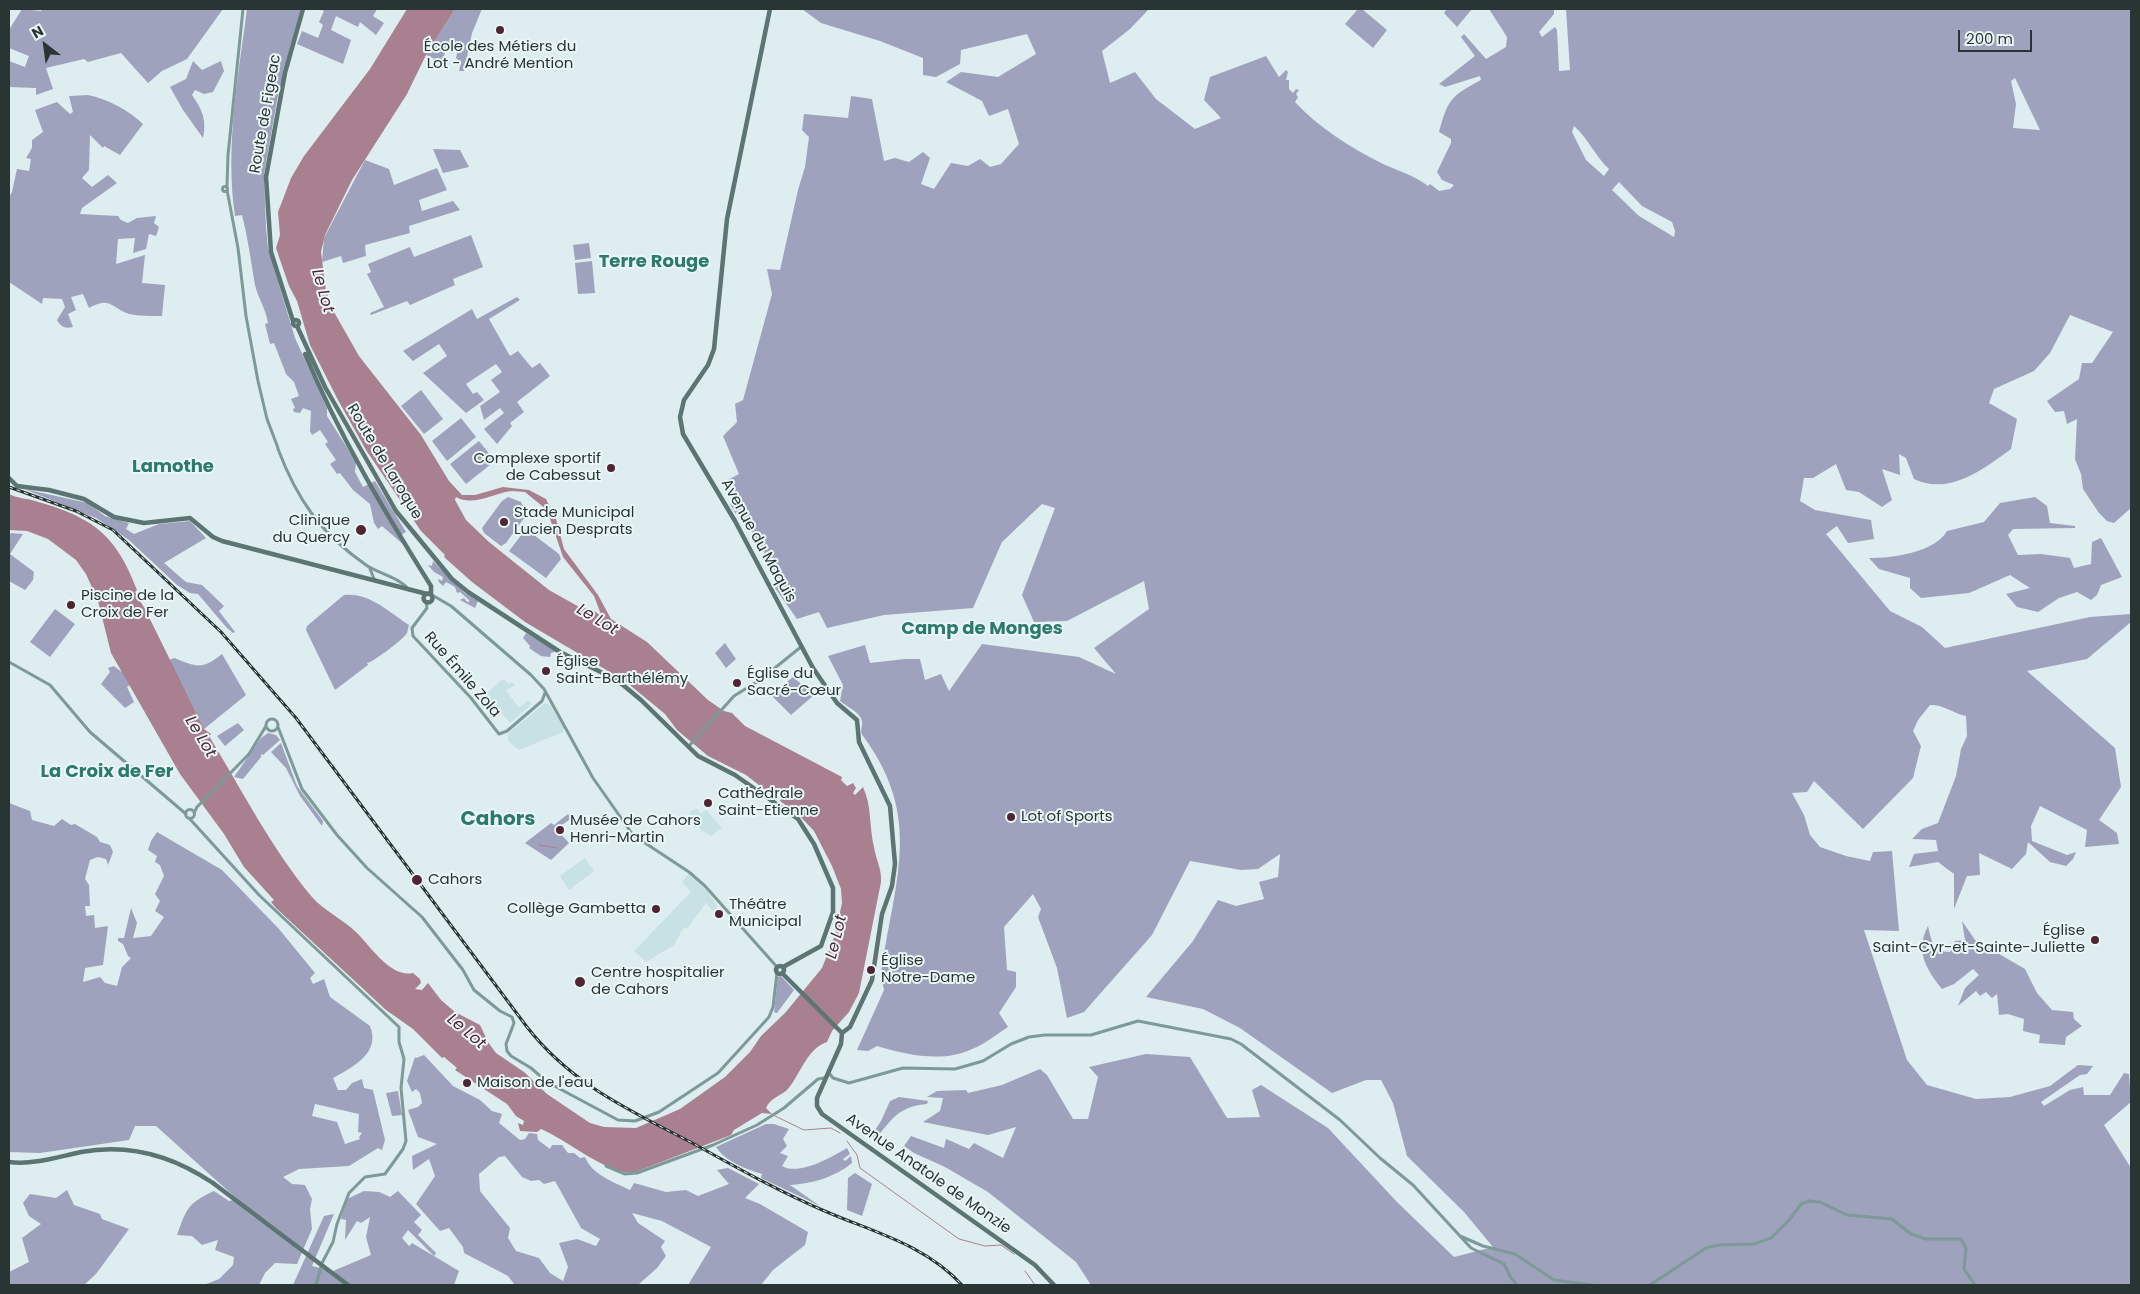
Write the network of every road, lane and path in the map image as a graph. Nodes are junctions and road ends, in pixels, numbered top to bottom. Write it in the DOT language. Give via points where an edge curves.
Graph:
graph roads {
  1 [pos="243,9"];
  2 [pos="303,9"];
  3 [pos="770,9"];
  4 [pos="296,323"];
  5 [pos="9,478"];
  6 [pos="368,566"];
  7 [pos="376,581"];
  8 [pos="410,590"];
  9 [pos="428,597"];
  10 [pos="802,646"];
  11 [pos="9,662"];
  12 [pos="545,692"];
  13 [pos="542,700"];
  14 [pos="552,704"];
  15 [pos="266,726"];
  16 [pos="278,728"];
  17 [pos="272,731"];
  18 [pos="261,734"];
  19 [pos="279,734"];
  20 [pos="690,745"];
  21 [pos="177,806"];
  22 [pos="193,810"];
  23 [pos="186,814"];
  24 [pos="189,818"];
  25 [pos="196,823"];
  26 [pos="780,970"];
  27 [pos="842,1033"];
  28 [pos="828,1073"];
  29 [pos="824,1078"];
  30 [pos="9,1162"];
  31 [pos="606,1166"];
  32 [pos="212,1184"];
  33 [pos="1459,1236"];
  34 [pos="316,1285"];
  35 [pos="344,1285"];
  36 [pos="348,1285"];
  37 [pos="1054,1285"];
  38 [pos="1518,1285"];
  39 [pos="1593,1285"];
  40 [pos="1650,1285"];
  41 [pos="1975,1285"];
  1 -- 6 [label="street" via="226,188 263,402 288,474 309,513"];
  2 -- 4 [label="main road, Route de Figeac" via="285,73 266,177 271,252"];
  3 -- 10 [label="main road, Avenue du Maquis" via="729,206 711,360 684,400 680,417 682,434 736,521"];
  4 -- 9 [label="main road" via="332,413 365,476 431,586"];
  4 -- 20 [label="main road, Route de Laroque" via="325,387 372,470 407,527 452,579 560,652 617,680"];
  5 -- 7 [label="main road" via="17,486 84,499 114,517 144,522 190,518 222,541"];
  6 -- 7 [label="street"];
  6 -- 8 [label="street"];
  7 -- 8 [label="main road"];
  8 -- 9 [label="main road"];
  9 -- 12 [label="street" via="451,606 512,657"];
  9 -- 13 [label="street, Rue Émile Zola" via="427,608 412,630 415,639 499,734"];
  10 -- 20 [label="street" via="737,694"];
  10 -- 27 [label="main road, Avenue du Maquis" via="837,703 855,718 859,742 890,806 895,848 894,874 882,914 872,980 850,1027"];
  11 -- 21 [label="street" via="50,685 90,732"];
  12 -- 13 [label="street"];
  12 -- 14 [label="street"];
  13 -- 14 [label="street"];
  14 -- 26 [label="street" via="593,778 633,835 689,872"];
  15 -- 16 [label="street" via="268,720 274,719"];
  15 -- 17 [label="street"];
  15 -- 18 [label="street"];
  16 -- 17 [label="street"];
  16 -- 19 [label="street"];
  17 -- 18 [label="street"];
  17 -- 19 [label="street"];
  18 -- 22 [label="street" via="249,754"];
  19 -- 26 [label="street" via="308,798 355,856 431,928 470,983 500,1012 511,1015 514,1021 506,1044 507,1051 548,1082 618,1120 636,1121 647,1117 718,1073 771,1012"];
  20 -- 26 [label="main road, Route de Laroque" via="701,758 735,775 798,819 815,846 833,888 833,912 821,946"];
  21 -- 22 [label="street"];
  21 -- 23 [label="street"];
  22 -- 23 [label="street"];
  22 -- 24 [label="street"];
  22 -- 25 [label="street"];
  23 -- 24 [label="street"];
  24 -- 25 [label="street"];
  25 -- 34 [label="street" via="259,895 397,1023 400,1030 406,1140 388,1170 380,1176 365,1177 349,1193"];
  26 -- 27 [label="main road"];
  27 -- 28 [label="main road, Avenue Anatole de Monzie" via="841,1044"];
  28 -- 29 [label="main road, Avenue Anatole de Monzie"];
  28 -- 33 [label="street" via="833,1078 852,1082 898,1069 970,1066 1027,1037 1091,1035 1129,1022 1231,1039 1344,1124 1413,1185"];
  29 -- 31 [label="street" via="818,1078 773,1116 713,1146 637,1173 625,1174"];
  29 -- 37 [label="main road, Avenue Anatole de Monzie" via="816,1103 826,1118 1035,1265"];
  30 -- 32 [label="main road" via="43,1161 80,1152 126,1149 158,1156"];
  32 -- 35 [label="main road, bridge"];
  32 -- 36 [label="main road, bridge"];
  33 -- 38 [label="street" via="1477,1253 1504,1264"];
  33 -- 39 [label="street" via="1515,1254 1554,1280"];
  40 -- 41 [label="street" via="1706,1248 1762,1242 1779,1231 1801,1204 1814,1201 1847,1215 1892,1219 1911,1234 1926,1240 1961,1239 1966,1248 1964,1269"];
}
